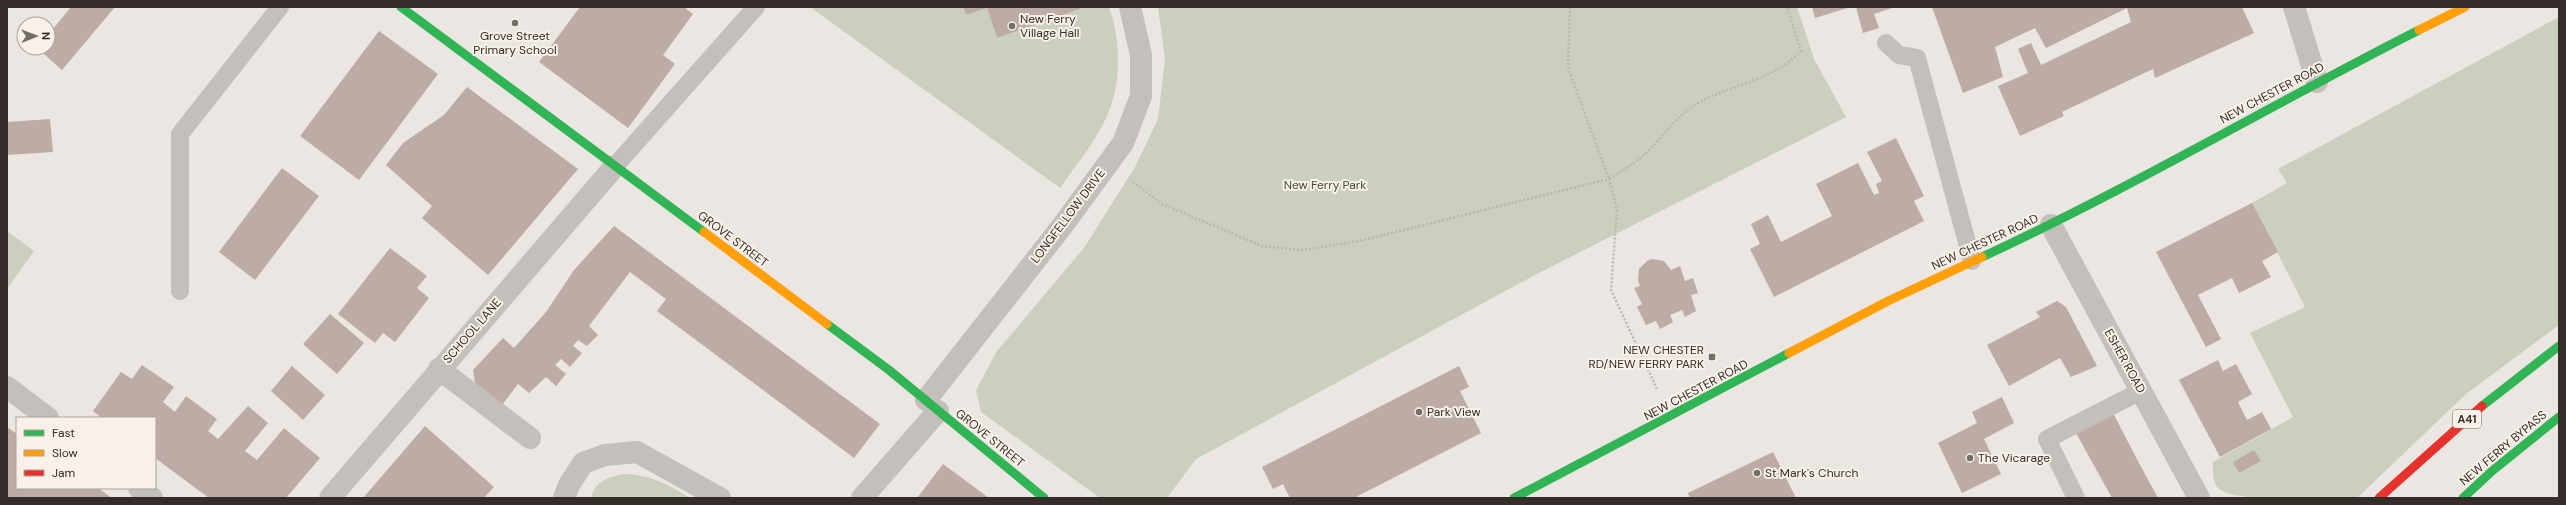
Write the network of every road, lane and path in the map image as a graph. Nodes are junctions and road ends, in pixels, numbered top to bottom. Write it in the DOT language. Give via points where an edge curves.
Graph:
graph roads {
  1 [pos="280,7"];
  2 [pos="401,7"];
  3 [pos="756,7"];
  4 [pos="1130,7"];
  5 [pos="1570,7"];
  6 [pos="1787,7"];
  7 [pos="2294,7"];
  8 [pos="2465,7"];
  9 [pos="1886,44"];
  10 [pos="2317,82"];
  11 [pos="1108,163"];
  12 [pos="615,166"];
  13 [pos="1609,179"];
  14 [pos="2050,225"];
  15 [pos="1972,261"];
  16 [pos="180,291"];
  17 [pos="2559,346"];
  18 [pos="439,369"];
  19 [pos="7,387"];
  20 [pos="2141,391"];
  21 [pos="932,405"];
  22 [pos="47,417"];
  23 [pos="1670,417"];
  24 [pos="2559,417"];
  25 [pos="530,438"];
  26 [pos="139,489"];
  27 [pos="152,498"];
  28 [pos="330,498"];
  29 [pos="564,498"];
  30 [pos="720,498"];
  31 [pos="862,498"];
  32 [pos="1044,498"];
  33 [pos="1514,498"];
  34 [pos="2076,498"];
  35 [pos="2199,498"];
  36 [pos="2379,498"];
  37 [pos="2463,498"];
  1 -- 16 [label="lane" via="180,134"];
  2 -- 12 [label="main road, GROVE STREET"];
  3 -- 12 [label="lane"];
  4 -- 11 [label="street, LONGFELLOW DRIVE" via="1141,55 1141,96 1123,143"];
  5 -- 13 [label="path" via="1568,68"];
  6 -- 13 [label="path" via="1801,51 1792,61 1767,75 1695,104 1680,116 1647,152"];
  7 -- 10 [label="street"];
  8 -- 10 [label="main road, NEW CHESTER ROAD"];
  9 -- 15 [label="lane" via="1899,55 1917,58"];
  10 -- 14 [label="main road, NEW CHESTER ROAD"];
  11 -- 13 [label="path" via="1162,204 1262,246 1303,250 1359,241"];
  11 -- 21 [label="street, LONGFELLOW DRIVE"];
  12 -- 18 [label="street, SCHOOL LANE"];
  12 -- 21 [label="main road, GROVE STREET" via="889,370"];
  13 -- 23 [label="path" via="1617,209 1611,290"];
  14 -- 15 [label="main road, NEW CHESTER ROAD"];
  14 -- 20 [label="street, ESHER ROAD"];
  15 -- 23 [label="main road, NEW CHESTER ROAD" via="1888,301"];
  17 -- 36 [label="main road, A41" via="2510,383 2420,459"];
  18 -- 25 [label="street"];
  18 -- 28 [label="street, SCHOOL LANE"];
  19 -- 22 [label="street"];
  20 -- 34 [label="lane" via="2047,439"];
  20 -- 35 [label="street, ESHER ROAD"];
  21 -- 31 [label="street, LONGFELLOW DRIVE"];
  21 -- 32 [label="main road, GROVE STREET"];
  23 -- 33 [label="main road, NEW CHESTER ROAD"];
  24 -- 37 [label="main road, NEW FERRY BYPASS"];
  26 -- 27 [label="street"];
  29 -- 30 [label="street" via="583,463 605,455 637,452"];
}
